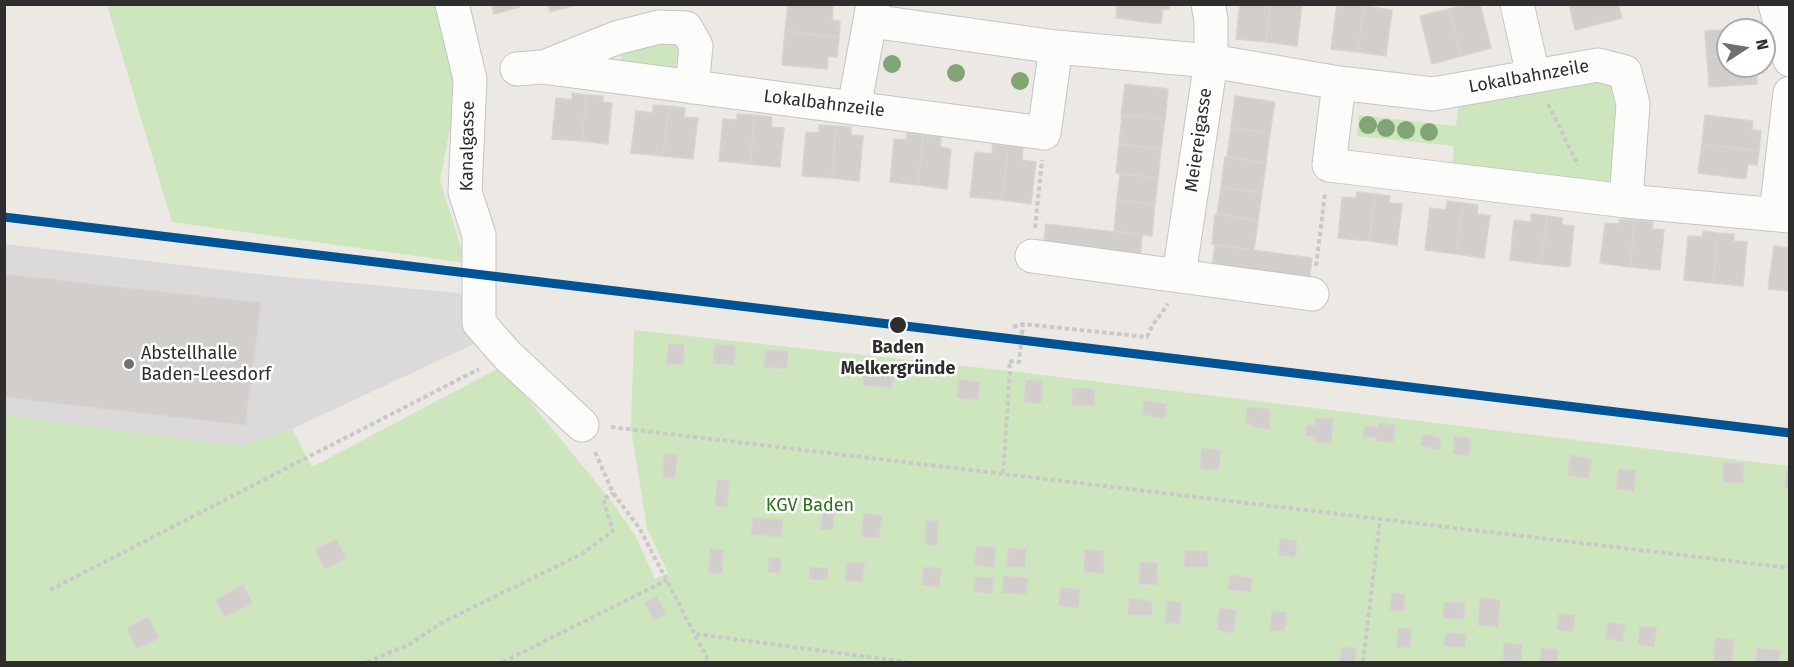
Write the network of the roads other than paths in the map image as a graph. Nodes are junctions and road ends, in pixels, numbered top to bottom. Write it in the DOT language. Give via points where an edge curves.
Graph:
graph roads {
  1 [pos="452,4"];
  2 [pos="1208,4"];
  3 [pos="1517,4"];
  4 [pos="1775,4"];
  5 [pos="872,13"];
  6 [pos="1056,47"];
  7 [pos="1790,60"];
  8 [pos="1211,61"];
  9 [pos="1533,75"];
  10 [pos="1340,83"];
  11 [pos="692,87"];
  12 [pos="1790,93"];
  13 [pos="854,108"];
  14 [pos="1626,201"];
  15 [pos="1783,215"];
  16 [pos="1032,256"];
  17 [pos="1179,275"];
  18 [pos="1312,294"];
  19 [pos="582,425"];
  1 -- 19 [label="street, Kanalgasse" via="470,79 465,192 479,235 479,323 507,355"];
  2 -- 8 [label="street, Meiereigasse"];
  3 -- 9 [label="street"];
  4 -- 7 [label="street"];
  5 -- 6 [label="street, Lokalbahnzeile"];
  5 -- 13 [label="street"];
  6 -- 8 [label="street, Lokalbahnzeile"];
  6 -- 13 [label="street, Lokalbahnzeile" via="1044,133"];
  8 -- 10 [label="street, Lokalbahnzeile"];
  8 -- 17 [label="street, Meiereigasse"];
  9 -- 10 [label="street, Lokalbahnzeile" via="1433,93"];
  9 -- 14 [label="street, Lokalbahnzeile" via="1598,65 1625,72 1633,104"];
  10 -- 14 [label="street" via="1329,165"];
  11 -- 11 [label="street, Lokalbahnzeile" via="530,68 627,35 659,27 686,28 696,46"];
  11 -- 13 [label="street, Lokalbahnzeile"];
  12 -- 15 [label="street"];
  14 -- 15 [label="street"];
  16 -- 17 [label="street"];
  17 -- 18 [label="street"];
}
